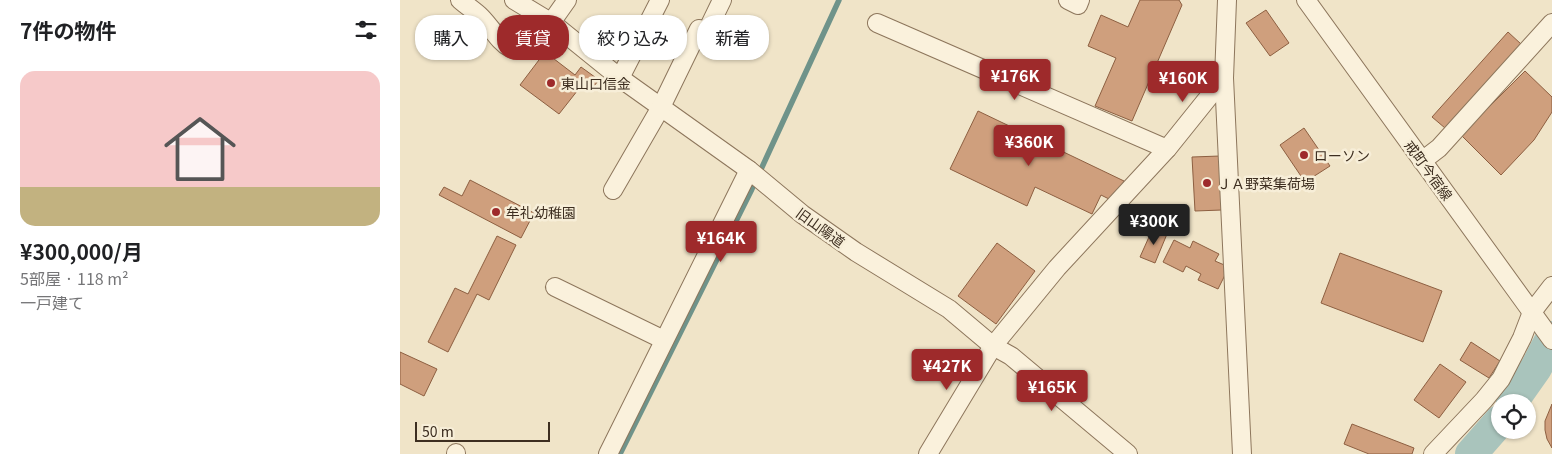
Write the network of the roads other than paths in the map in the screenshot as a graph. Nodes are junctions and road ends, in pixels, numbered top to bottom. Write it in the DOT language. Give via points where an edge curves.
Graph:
graph roads {
  1 [pos="460,0"];
  2 [pos="514,0"];
  3 [pos="567,0"];
  4 [pos="660,0"];
  5 [pos="722,0"];
  6 [pos="1068,0"];
  7 [pos="1080,0"];
  8 [pos="1228,0"];
  9 [pos="1306,0"];
  10 [pos="539,15"];
  11 [pos="557,15"];
  12 [pos="877,23"];
  13 [pos="1552,23"];
  14 [pos="497,37"];
  15 [pos="569,37"];
  16 [pos="620,78"];
  17 [pos="1224,78"];
  18 [pos="662,107"];
  19 [pos="1167,149"];
  20 [pos="1422,161"];
  21 [pos="749,170"];
  22 [pos="612,190"];
  23 [pos="555,286"];
  24 [pos="1552,286"];
  25 [pos="1535,316"];
  26 [pos="664,340"];
  27 [pos="1552,340"];
  28 [pos="993,346"];
  29 [pos="608,454"];
  30 [pos="928,454"];
  31 [pos="1128,454"];
  32 [pos="1242,454"];
  33 [pos="1433,454"];
  1 -- 14 [label="street" via="481,17"];
  2 -- 10 [label="street, 旧山陽道"];
  3 -- 11 [label="street"];
  4 -- 16 [label="street"];
  5 -- 18 [label="street" via="707,31 699,29"];
  6 -- 7 [label="street" via="1078,5"];
  8 -- 17 [label="street"];
  9 -- 20 [label="street, 戒町今宿線"];
  12 -- 19 [label="street"];
  13 -- 20 [label="street" via="1439,148"];
  15 -- 16 [label="street, 旧山陽道"];
  16 -- 18 [label="street, 旧山陽道"];
  17 -- 19 [label="street"];
  17 -- 32 [label="street"];
  18 -- 21 [label="street, 旧山陽道"];
  18 -- 22 [label="street"];
  19 -- 28 [label="street" via="1057,268"];
  20 -- 25 [label="street, 戒町今宿線"];
  21 -- 26 [label="street"];
  21 -- 28 [label="street, 旧山陽道" via="802,214 856,252 949,309"];
  23 -- 26 [label="street"];
  24 -- 25 [label="street"];
  25 -- 27 [label="street, 戒町今宿線"];
  25 -- 33 [label="street" via="1501,379"];
  26 -- 29 [label="street"];
  28 -- 30 [label="street"];
  28 -- 31 [label="street, 旧山陽道" via="1011,356"];
}
